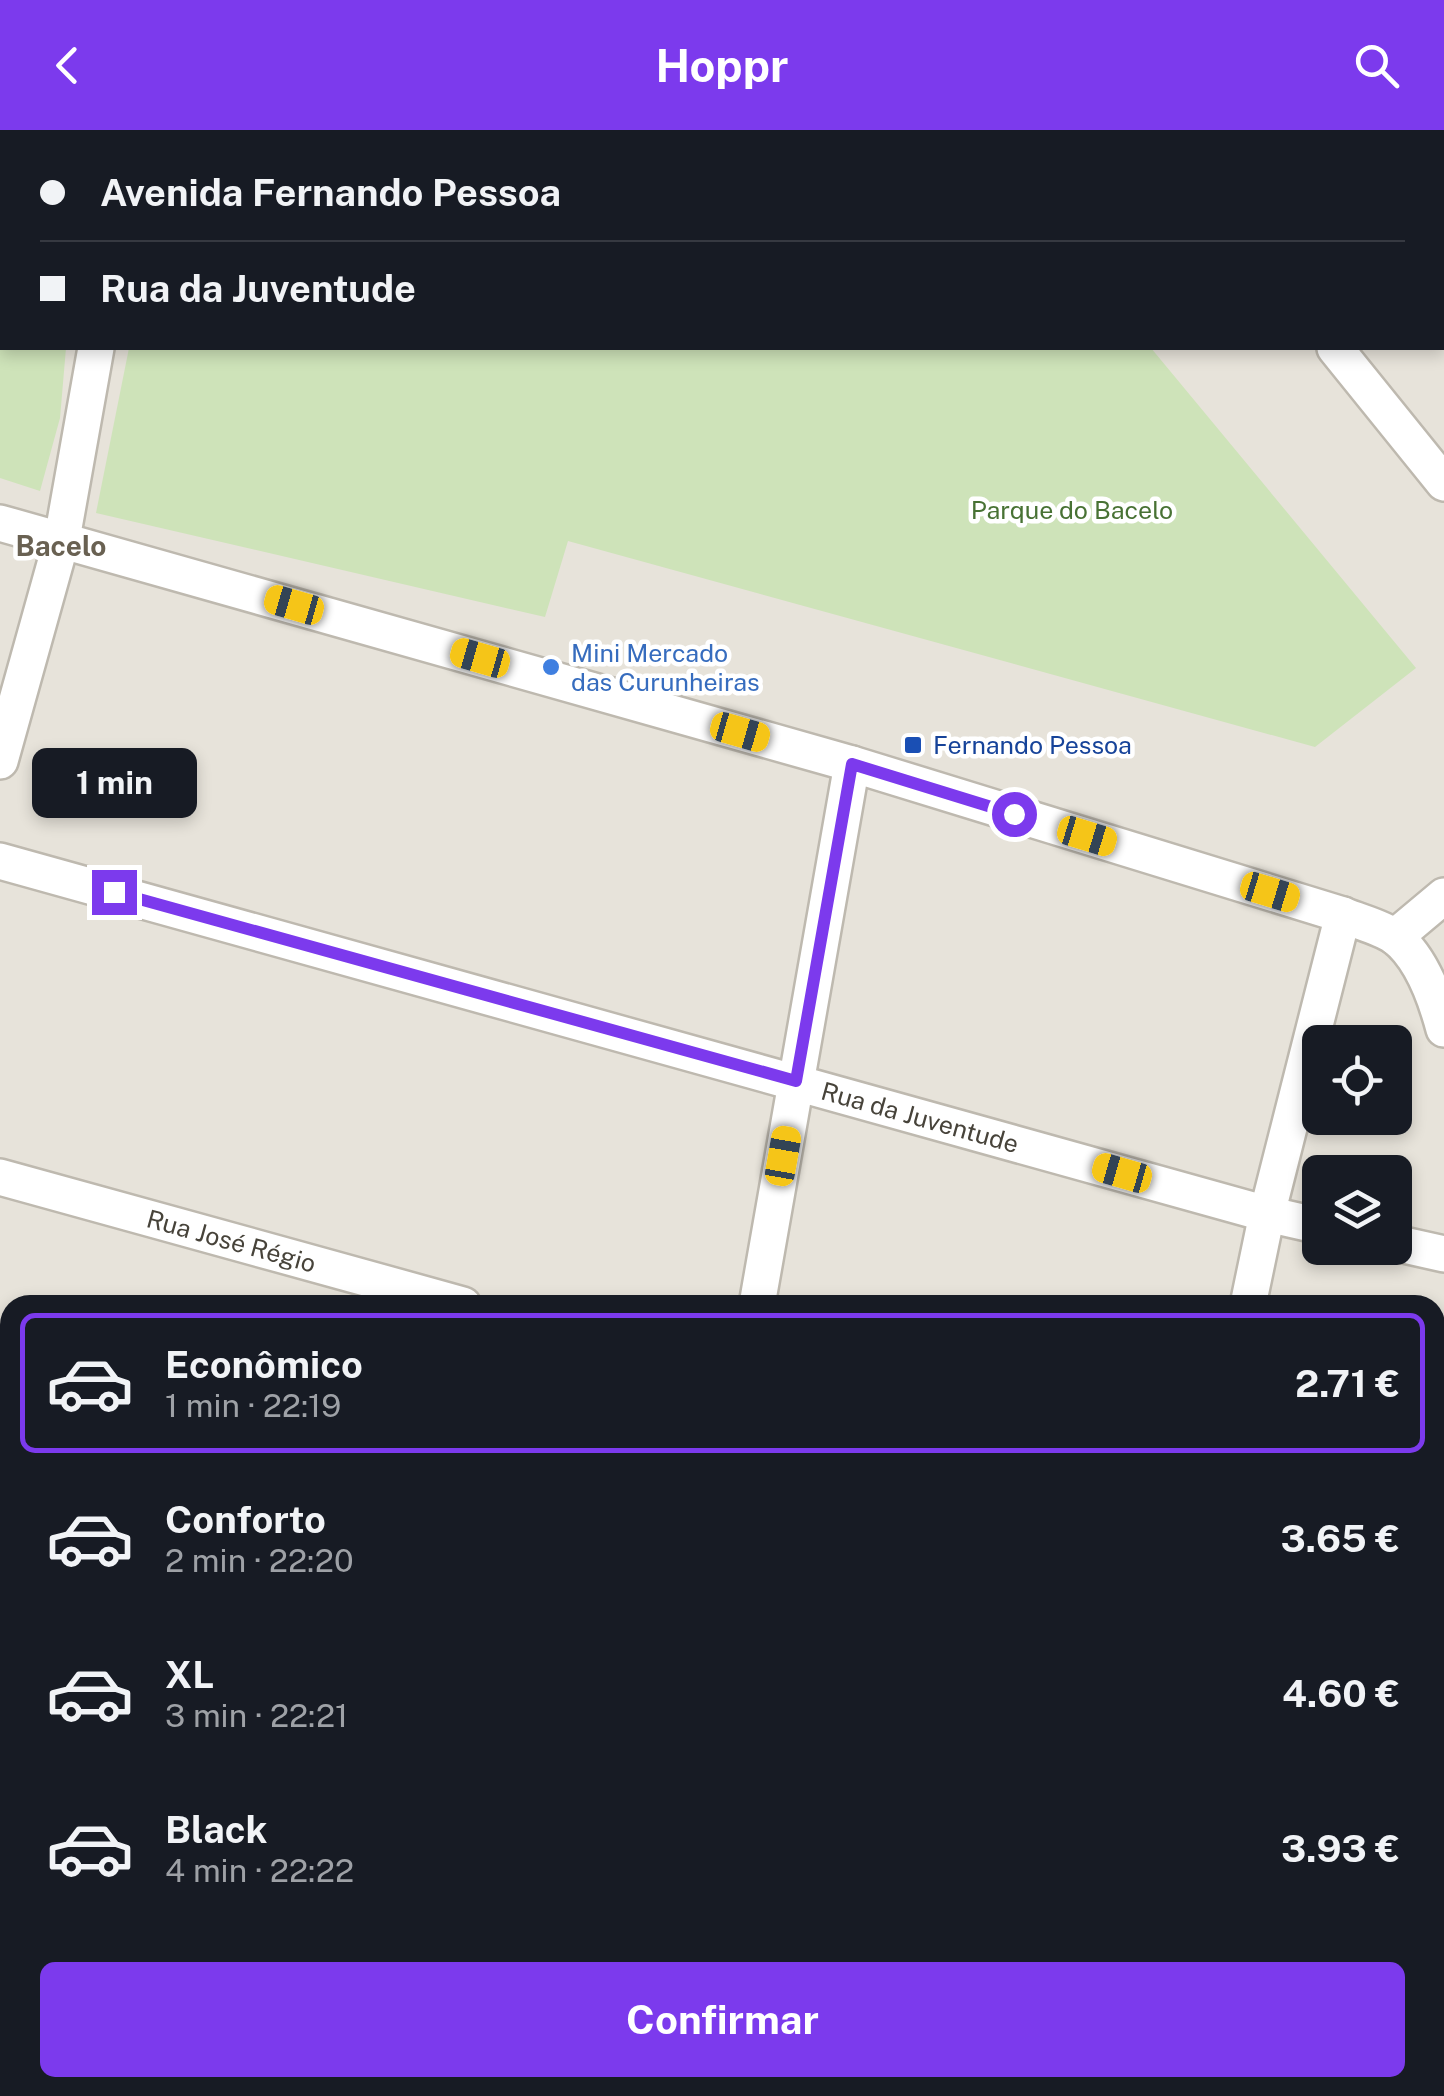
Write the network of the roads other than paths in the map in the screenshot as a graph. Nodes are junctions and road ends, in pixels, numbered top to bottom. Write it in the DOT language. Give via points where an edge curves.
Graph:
graph roads {
  1 [pos="96,350"];
  2 [pos="1338,350"];
  3 [pos="1444,483"];
  4 [pos="0,523"];
  5 [pos="62,539"];
  6 [pos="0,761"];
  7 [pos="852,764"];
  8 [pos="0,860"];
  9 [pos="1444,896"];
  10 [pos="1343,915"];
  11 [pos="1395,937"];
  12 [pos="1444,1029"];
  13 [pos="796,1081"];
  14 [pos="0,1177"];
  15 [pos="1267,1214"];
  16 [pos="1302,1222"];
  17 [pos="1412,1246"];
  18 [pos="1444,1254"];
  19 [pos="426,1295"];
  20 [pos="759,1295"];
  21 [pos="1250,1295"];
  1 -- 5 [label="street"];
  2 -- 3 [label="street"];
  4 -- 5 [label="street"];
  5 -- 6 [label="street"];
  5 -- 7 [label="street"];
  7 -- 10 [label="street"];
  7 -- 13 [label="street"];
  8 -- 13 [label="street, Rua da Juventude"];
  9 -- 11 [label="street"];
  10 -- 11 [label="street"];
  10 -- 15 [label="street"];
  11 -- 12 [label="street" via="1417,964"];
  13 -- 15 [label="street, Rua da Juventude"];
  13 -- 20 [label="street"];
  14 -- 19 [label="street, Rua José Régio"];
  15 -- 16 [label="street, Rua da Juventude"];
  15 -- 21 [label="street"];
  17 -- 18 [label="street"];
}
